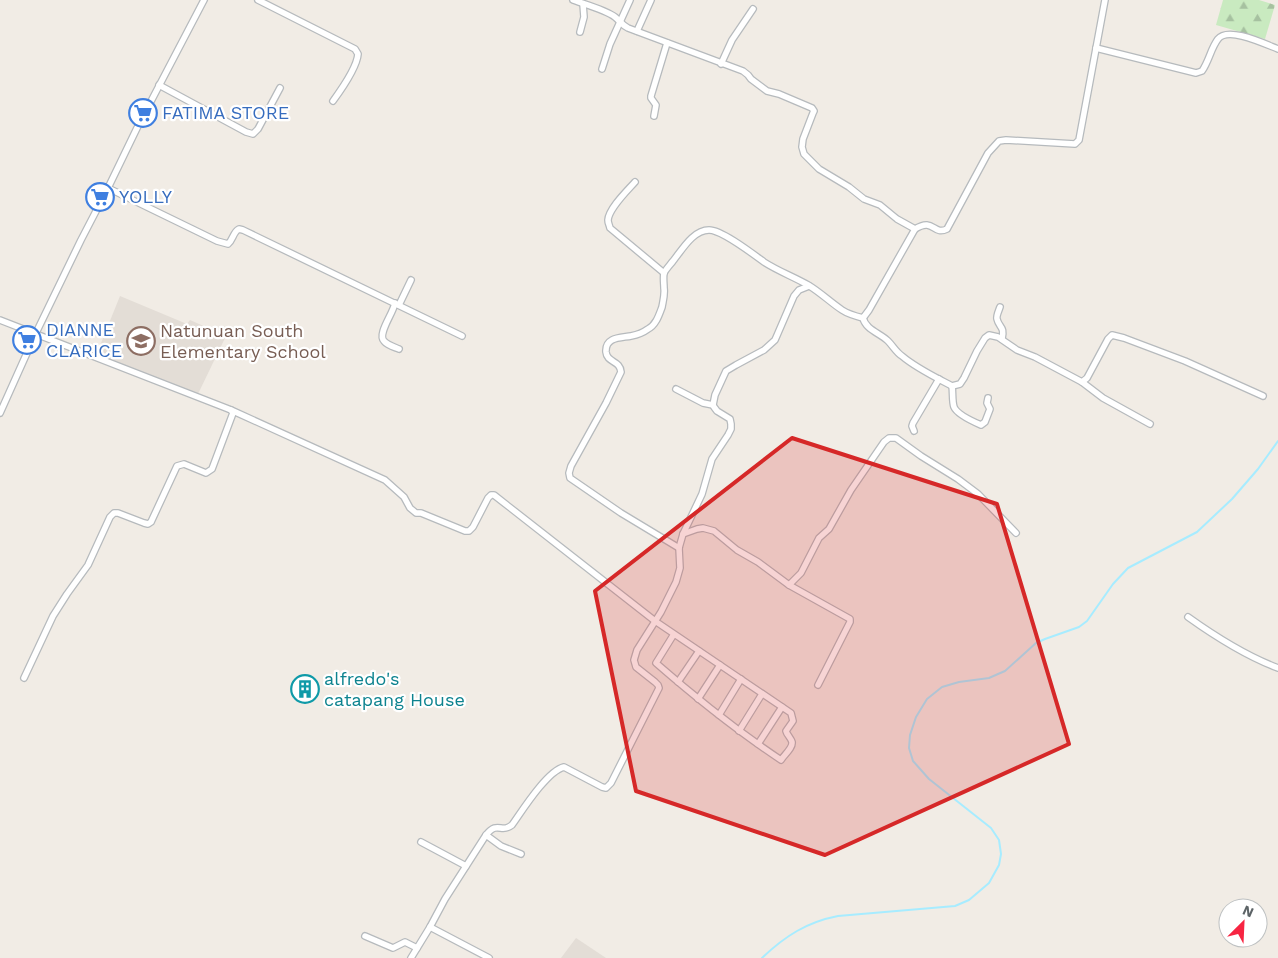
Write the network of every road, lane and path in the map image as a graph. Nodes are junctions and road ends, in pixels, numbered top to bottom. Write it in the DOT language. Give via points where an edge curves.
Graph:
graph roads {
  1 [pos="204,0"];
  2 [pos="258,0"];
  3 [pos="573,0"];
  4 [pos="630,0"];
  5 [pos="651,0"];
  6 [pos="1105,0"];
  7 [pos="583,4"];
  8 [pos="753,9"];
  9 [pos="619,22"];
  10 [pos="580,32"];
  11 [pos="637,32"];
  12 [pos="667,43"];
  13 [pos="1096,48"];
  14 [pos="1278,49"];
  15 [pos="721,64"];
  16 [pos="602,69"];
  17 [pos="159,85"];
  18 [pos="280,88"];
  19 [pos="333,102"];
  20 [pos="654,116"];
  21 [pos="635,182"];
  22 [pos="108,188"];
  23 [pos="915,228"];
  24 [pos="664,273"];
  25 [pos="411,280"];
  26 [pos="809,286"];
  27 [pos="397,304"];
  28 [pos="1000,306"];
  29 [pos="863,318"];
  30 [pos="0,320"];
  31 [pos="35,335"];
  32 [pos="462,336"];
  33 [pos="1002,339"];
  34 [pos="399,349"];
  35 [pos="939,379"];
  36 [pos="1082,382"];
  37 [pos="952,386"];
  38 [pos="676,389"];
  39 [pos="1263,396"];
  40 [pos="988,398"];
  41 [pos="713,404"];
  42 [pos="231,410"];
  43 [pos="0,414"];
  44 [pos="1150,424"];
  45 [pos="914,431"];
  46 [pos="1016,533"];
  47 [pos="683,534"];
  48 [pos="679,548"];
  49 [pos="789,585"];
  50 [pos="1188,617"];
  51 [pos="654,621"];
  52 [pos="674,634"];
  53 [pos="699,651"];
  54 [pos="720,665"];
  55 [pos="1278,668"];
  56 [pos="24,678"];
  57 [pos="740,679"];
  58 [pos="678,682"];
  59 [pos="818,685"];
  60 [pos="762,694"];
  61 [pos="698,699"];
  62 [pos="782,707"];
  63 [pos="718,715"];
  64 [pos="739,731"];
  65 [pos="758,744"];
  66 [pos="486,835"];
  67 [pos="421,842"];
  68 [pos="521,854"];
  69 [pos="466,866"];
  70 [pos="430,927"];
  71 [pos="365,936"];
  72 [pos="417,948"];
  73 [pos="410,958"];
  74 [pos="488,958"];
  1 -- 17 [label="street"];
  2 -- 19 [label="street" via="355,49 359,56"];
  3 -- 7 [label="street"];
  4 -- 9 [label="street"];
  5 -- 11 [label="street"];
  6 -- 13 [label="street"];
  7 -- 9 [label="street" via="608,13"];
  7 -- 10 [label="street"];
  8 -- 15 [label="street" via="732,40"];
  9 -- 11 [label="street"];
  9 -- 16 [label="street"];
  11 -- 12 [label="street"];
  12 -- 15 [label="street"];
  12 -- 20 [label="street" via="651,96 656,105"];
  13 -- 14 [label="street" via="1196,73 1202,71 1222,35 1240,35"];
  13 -- 23 [label="street" via="1077,142 999,142 988,154 947,229 938,230 927,224"];
  15 -- 23 [label="street" via="743,71 767,91 812,108 814,111 803,139 804,154 826,174"];
  17 -- 18 [label="street" via="253,134"];
  17 -- 22 [label="street"];
  21 -- 24 [label="street" via="609,214 608,222 610,228"];
  22 -- 27 [label="street" via="217,241 228,244 236,231 243,230"];
  22 -- 31 [label="street"];
  23 -- 29 [label="street"];
  24 -- 26 [label="street" via="688,242 703,231 711,230"];
  24 -- 48 [label="street" via="663,300 655,324 633,336 612,339 606,348 607,356 621,367 621,372 569,473 574,482"];
  25 -- 27 [label="street"];
  26 -- 29 [label="street" via="842,310"];
  26 -- 41 [label="street" via="794,296 770,346 726,371"];
  27 -- 32 [label="street"];
  27 -- 34 [label="street" via="381,336 386,343"];
  28 -- 33 [label="street" via="997,320 1003,329"];
  29 -- 35 [label="street" via="866,326 888,341 902,356"];
  30 -- 31 [label="street"];
  31 -- 42 [label="street"];
  31 -- 43 [label="street"];
  33 -- 36 [label="street" via="1017,350"];
  33 -- 37 [label="street" via="994,335 985,338 960,384"];
  35 -- 37 [label="street"];
  35 -- 45 [label="street" via="913,423"];
  36 -- 39 [label="street" via="1108,339 1116,335"];
  36 -- 44 [label="street" via="1102,398"];
  37 -- 40 [label="street" via="955,409 981,425 990,409"];
  38 -- 41 [label="street" via="703,403"];
  41 -- 47 [label="street" via="717,411 730,419 731,429 712,459 702,494"];
  42 -- 51 [label="street" via="386,480 416,513 465,531 473,528 488,498 494,495"];
  42 -- 56 [label="street" via="232,417 212,469 206,473 184,464 177,466 148,524 118,513 110,517 88,565 53,616"];
  46 -- 49 [label="street" via="971,488 900,440 889,438 851,490 829,529 819,538 801,573"];
  47 -- 48 [label="street"];
  47 -- 49 [label="street" via="703,528 714,532"];
  48 -- 51 [label="street" via="678,576"];
  49 -- 59 [label="street" via="850,618"];
  50 -- 55 [label="street" via="1220,639"];
  51 -- 52 [label="street"];
  51 -- 66 [label="street" via="634,660 636,667 659,688 609,786 602,788 564,767 560,768 540,787 512,826 491,829"];
  52 -- 53 [label="street"];
  52 -- 58 [label="street" via="656,663"];
  53 -- 54 [label="street"];
  53 -- 58 [label="street"];
  54 -- 57 [label="street"];
  54 -- 61 [label="street"];
  57 -- 60 [label="street"];
  57 -- 63 [label="street"];
  58 -- 61 [label="street"];
  60 -- 62 [label="street"];
  60 -- 64 [label="street"];
  61 -- 63 [label="street"];
  62 -- 65 [label="street"];
  62 -- 65 [label="street" via="791,713 793,720 786,731 792,742 791,748 781,760"];
  63 -- 64 [label="street"];
  64 -- 65 [label="street"];
  66 -- 68 [label="street" via="501,846"];
  66 -- 69 [label="street"];
  67 -- 69 [label="street"];
  69 -- 70 [label="street"];
  70 -- 72 [label="street"];
  70 -- 74 [label="street"];
  71 -- 72 [label="street" via="391,948 405,942"];
  72 -- 73 [label="street"];
}
